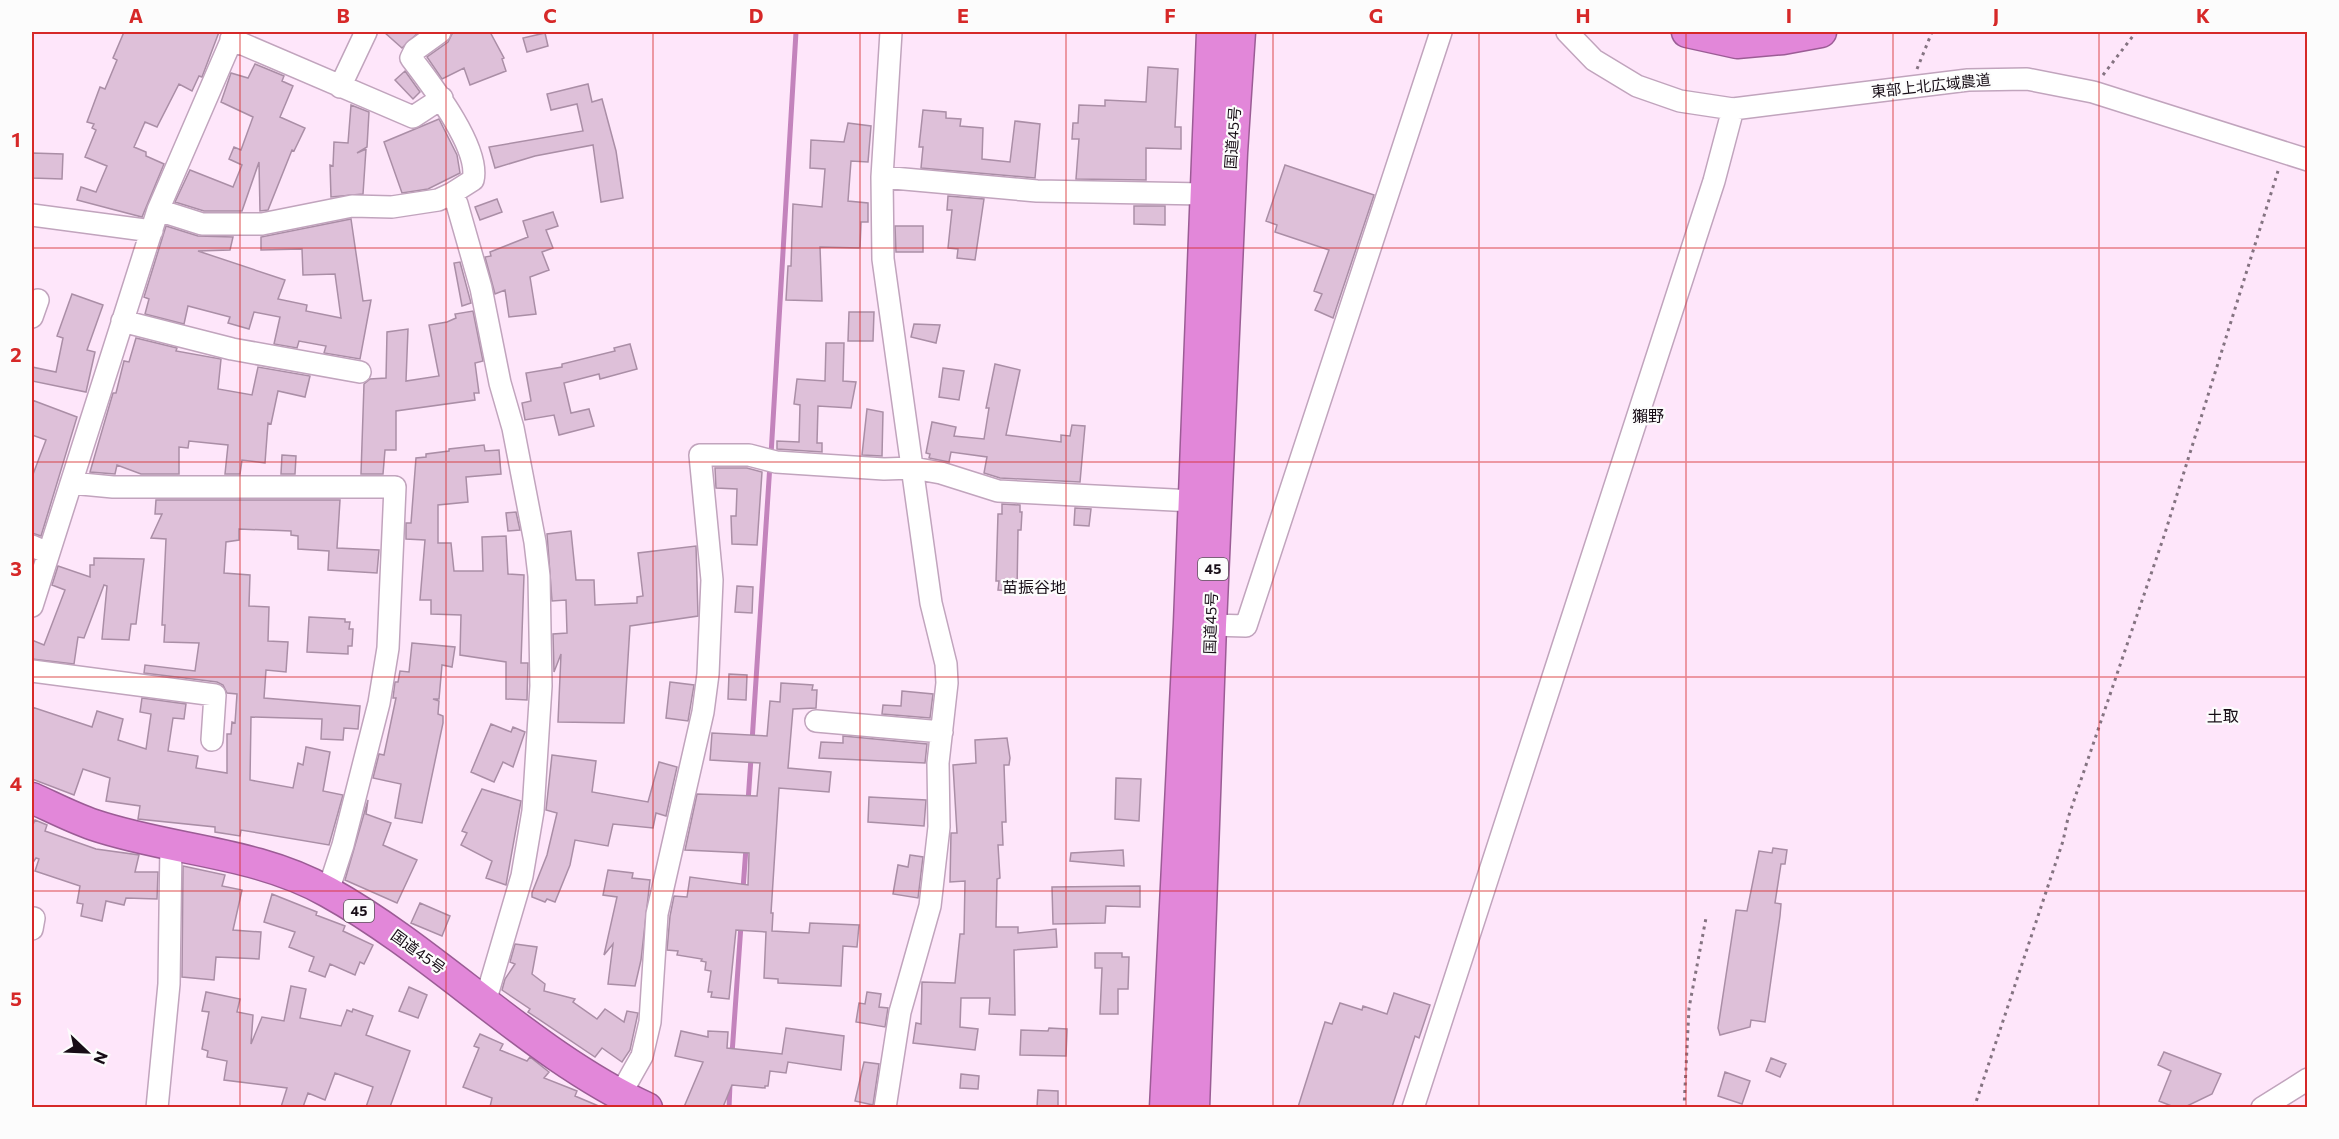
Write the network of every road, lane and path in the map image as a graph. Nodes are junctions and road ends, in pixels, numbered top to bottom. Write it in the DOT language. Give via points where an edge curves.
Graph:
graph roads {
  1 [pos="366,32"];
  2 [pos="440,32"];
  3 [pos="891,32"];
  4 [pos="1212,32"];
  5 [pos="1240,32"];
  6 [pos="1441,32"];
  7 [pos="1567,32"];
  8 [pos="1687,32"];
  9 [pos="1821,32"];
  10 [pos="1932,32"];
  11 [pos="2136,32"];
  12 [pos="233,35"];
  13 [pos="1914,86"];
  14 [pos="340,87"];
  15 [pos="2093,92"];
  16 [pos="442,98"];
  17 [pos="1733,109"];
  18 [pos="2285,152"];
  19 [pos="2307,160"];
  20 [pos="882,177"];
  21 [pos="451,194"];
  22 [pos="1204,194"];
  23 [pos="158,210"];
  24 [pos="32,215"];
  25 [pos="152,231"];
  26 [pos="122,321"];
  27 [pos="360,372"];
  28 [pos="913,468"];
  29 [pos="71,483"];
  30 [pos="1193,501"];
  31 [pos="40,549"];
  32 [pos="32,606"];
  33 [pos="1210,626"];
  34 [pos="32,671"];
  35 [pos="816,721"];
  36 [pos="942,732"];
  37 [pos="212,740"];
  38 [pos="32,798"];
  39 [pos="171,844"];
  40 [pos="328,891"];
  41 [pos="1706,918"];
  42 [pos="485,1002"];
  43 [pos="2307,1079"];
  44 [pos="635,1103"];
  45 [pos="157,1107"];
  46 [pos="885,1107"];
  47 [pos="1165,1107"];
  48 [pos="1194,1107"];
  49 [pos="1413,1107"];
  50 [pos="1684,1107"];
  51 [pos="1974,1107"];
  52 [pos="2262,1107"];
  1 -- 14 [label="street"];
  2 -- 16 [label="street" via="415,50 411,58"];
  3 -- 20 [label="street"];
  4 -- 22 [label="highway, 国道45号 / 45"];
  5 -- 33 [label="highway, 国道45号 / 45"];
  6 -- 33 [label="street" via="1246,626"];
  7 -- 17 [label="street, 東部上北広域農道" via="1594,60 1637,86 1680,101"];
  8 -- 9 [label="highway" via="1737,44"];
  10 -- 13 [label="path" via="1918,64"];
  11 -- 15 [label="path"];
  12 -- 14 [label="street"];
  12 -- 23 [label="street"];
  13 -- 15 [label="street, 東部上北広域農道" via="2026,79"];
  13 -- 17 [label="street, 東部上北広域農道"];
  14 -- 16 [label="street" via="413,117"];
  15 -- 18 [label="street, 東部上北広域農道"];
  16 -- 21 [label="street" via="475,172 473,180"];
  17 -- 49 [label="street" via="1714,181"];
  18 -- 19 [label="street, 東部上北広域農道"];
  18 -- 51 [label="path" via="2165,532"];
  20 -- 22 [label="street" via="1036,191"];
  20 -- 28 [label="street" via="883,259"];
  21 -- 23 [label="street" via="438,200 392,207 352,206 262,224 202,224"];
  21 -- 42 [label="street" via="481,288 515,440 538,576 541,686 533,812 522,876"];
  22 -- 30 [label="highway, 国道45号 / 45"];
  23 -- 25 [label="street"];
  24 -- 25 [label="street"];
  25 -- 26 [label="street"];
  26 -- 27 [label="street" via="232,349"];
  26 -- 29 [label="street"];
  28 -- 30 [label="street" via="998,491"];
  28 -- 36 [label="street" via="931,603 946,664"];
  28 -- 44 [label="street" via="700,455 712,580 708,674 657,914 650,1022"];
  29 -- 31 [label="street"];
  29 -- 40 [label="street" via="113,487 395,486 387,659 379,704"];
  30 -- 47 [label="highway, 国道45号 / 45"];
  31 -- 32 [label="street"];
  33 -- 48 [label="highway, 国道45号 / 45"];
  34 -- 37 [label="street" via="214,695"];
  35 -- 36 [label="street"];
  36 -- 46 [label="street" via="938,763 939,826 930,906 900,1012"];
  38 -- 39 [label="highway, 国道45号 / 45" via="94,825"];
  39 -- 40 [label="highway, 国道45号 / 45" via="244,859"];
  39 -- 45 [label="street" via="169,984"];
  40 -- 42 [label="highway, 国道45号 / 45"];
  41 -- 50 [label="path" via="1689,1008"];
  42 -- 44 [label="highway, 国道45号 / 45" via="573,1065"];
  43 -- 52 [label="street"];
}
